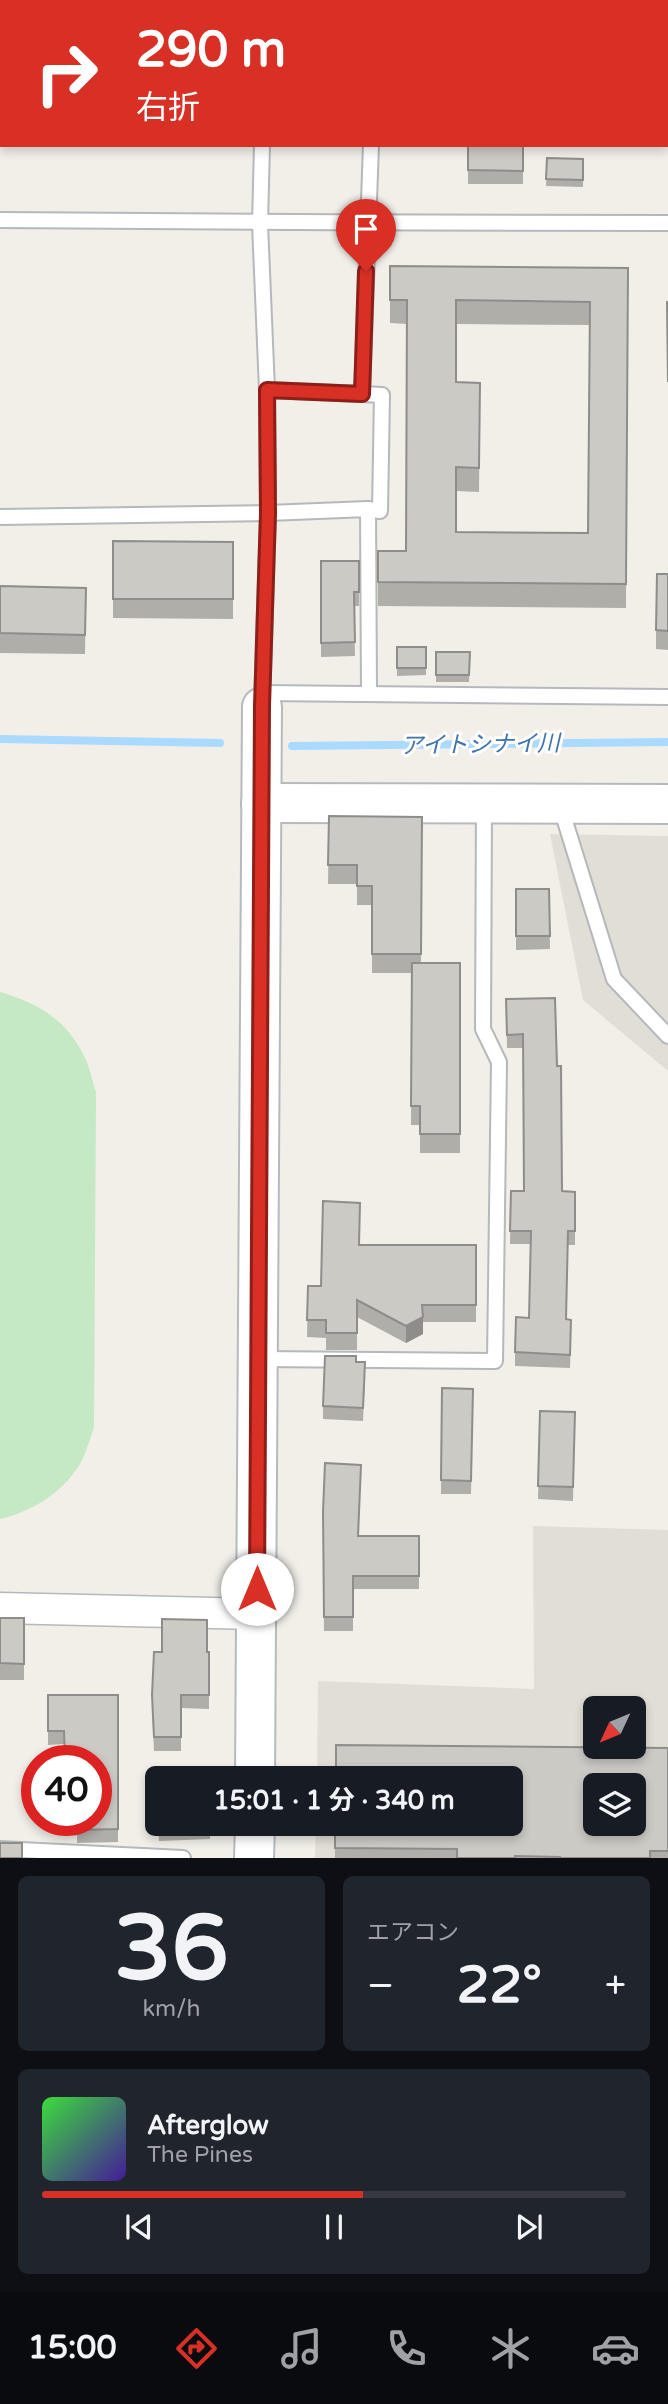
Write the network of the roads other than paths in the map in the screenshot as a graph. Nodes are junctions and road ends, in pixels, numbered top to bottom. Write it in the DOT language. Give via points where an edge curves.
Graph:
graph roads {
  1 [pos="262,147"];
  2 [pos="371,147"];
  3 [pos="0,220"];
  4 [pos="367,222"];
  5 [pos="260,223"];
  6 [pos="668,223"];
  7 [pos="267,390"];
  8 [pos="362,394"];
  9 [pos="368,509"];
  10 [pos="268,513"];
  11 [pos="0,517"];
  12 [pos="369,694"];
  13 [pos="668,697"];
  14 [pos="262,700"];
  15 [pos="261,803"];
  16 [pos="484,804"];
  17 [pos="668,804"];
  18 [pos="560,805"];
  19 [pos="668,1036"];
  20 [pos="258,1359"];
  21 [pos="0,1608"];
  22 [pos="257,1614"];
  23 [pos="255,1766"];
  24 [pos="255,1836"];
  25 [pos="0,1849"];
  26 [pos="183,1858"];
  27 [pos="254,1858"];
  1 -- 5 [label="lane"];
  2 -- 4 [label="lane"];
  3 -- 5 [label="lane"];
  4 -- 5 [label="lane"];
  4 -- 6 [label="lane"];
  4 -- 8 [label="lane"];
  5 -- 7 [label="lane"];
  7 -- 8 [label="lane"];
  7 -- 10 [label="lane"];
  8 -- 9 [label="lane" via="382,395 380,511"];
  9 -- 10 [label="lane"];
  9 -- 12 [label="lane"];
  10 -- 11 [label="lane"];
  10 -- 14 [label="lane"];
  12 -- 13 [label="lane"];
  12 -- 14 [label="lane"];
  14 -- 15 [label="street"];
  15 -- 16 [label="street"];
  15 -- 20 [label="street"];
  16 -- 18 [label="street"];
  16 -- 20 [label="lane" via="483,1029 499,1062 495,1361"];
  17 -- 18 [label="street"];
  18 -- 19 [label="lane" via="614,979"];
  20 -- 22 [label="street"];
  21 -- 22 [label="street"];
  22 -- 23 [label="street"];
  24 -- 27 [label="street"];
  25 -- 26 [label="lane"];
}
